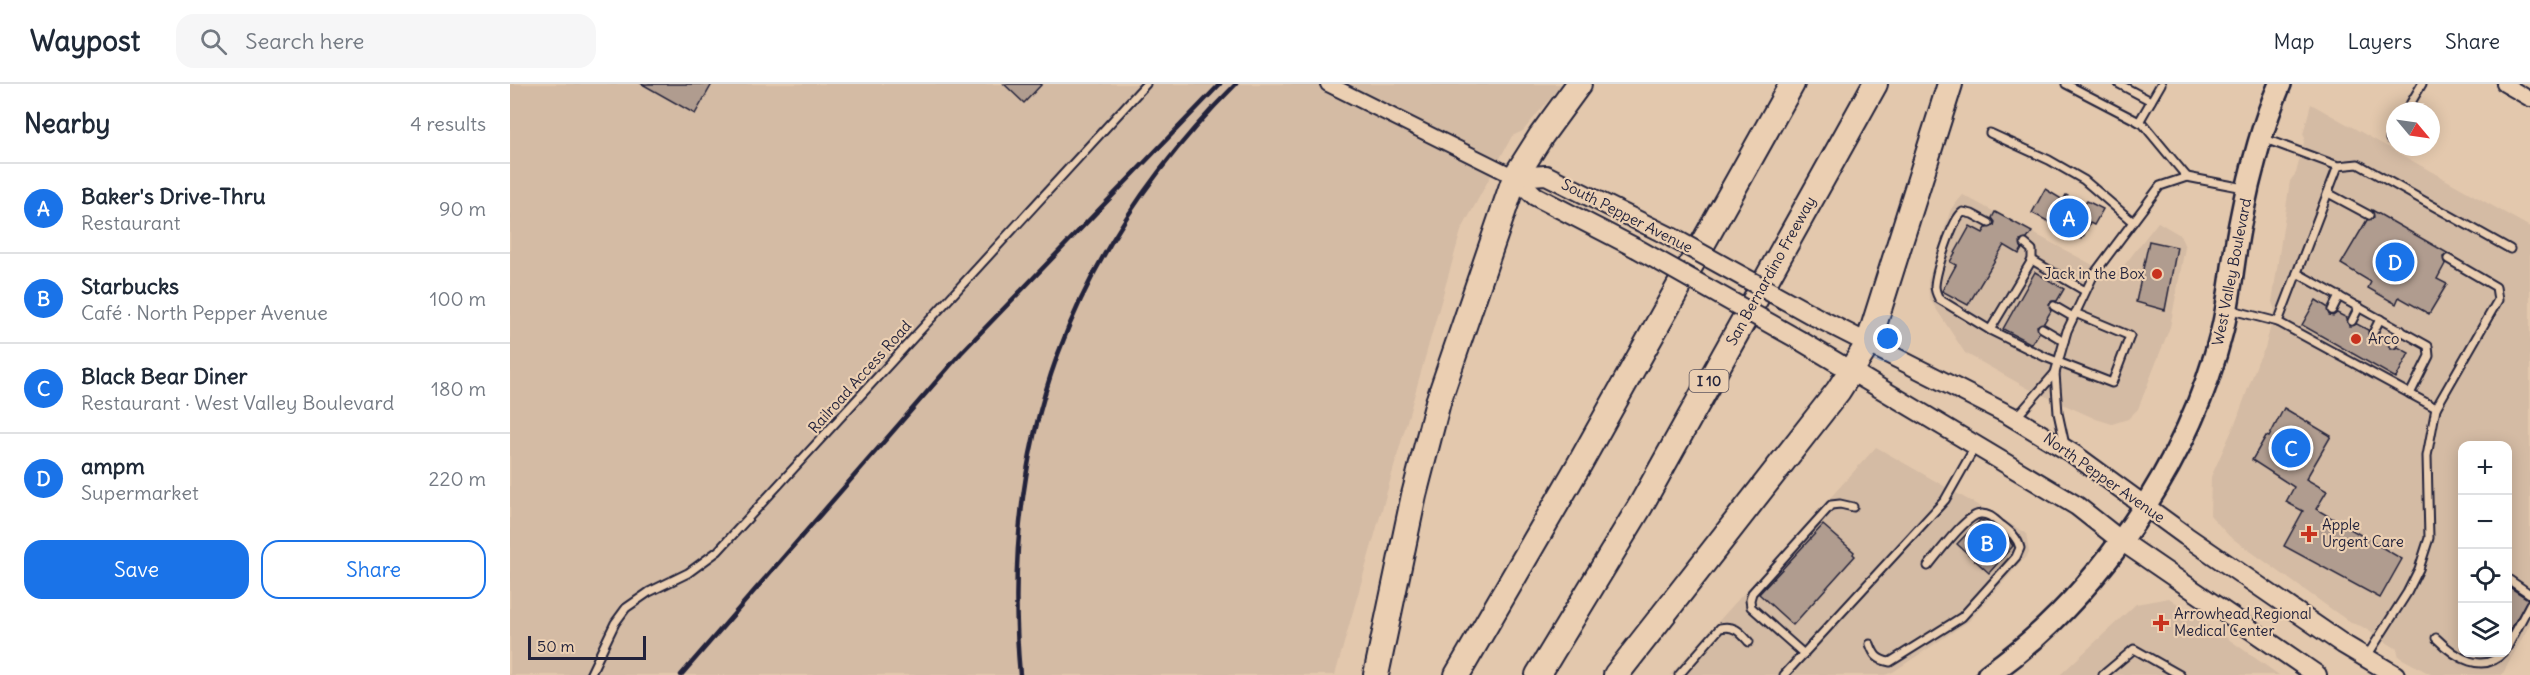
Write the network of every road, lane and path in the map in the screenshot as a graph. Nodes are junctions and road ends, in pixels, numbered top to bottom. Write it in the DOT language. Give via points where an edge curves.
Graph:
graph roads {
  1 [pos="1146,84"];
  2 [pos="1328,84"];
  3 [pos="1579,84"];
  4 [pos="1792,84"];
  5 [pos="1875,84"];
  6 [pos="1950,84"];
  7 [pos="2066,84"];
  8 [pos="2119,84"];
  9 [pos="2161,84"];
  10 [pos="2280,84"];
  11 [pos="2422,84"];
  12 [pos="2504,84"];
  13 [pos="2530,99"];
  14 [pos="2151,101"];
  15 [pos="2411,102"];
  16 [pos="2139,122"];
  17 [pos="1990,133"];
  18 [pos="2262,138"];
  19 [pos="2338,166"];
  20 [pos="1515,177"];
  21 [pos="2187,177"];
  22 [pos="2249,189"];
  23 [pos="2328,193"];
  24 [pos="2369,215"];
  25 [pos="2133,222"];
  26 [pos="1989,223"];
  27 [pos="2025,244"];
  28 [pos="2510,249"];
  29 [pos="2448,259"];
  30 [pos="2032,260"];
  31 [pos="1735,272"];
  32 [pos="2297,273"];
  33 [pos="2017,285"];
  34 [pos="2025,290"];
  35 [pos="2085,291"];
  36 [pos="2339,296"];
  37 [pos="2054,306"];
  38 [pos="2004,307"];
  39 [pos="2359,307"];
  40 [pos="2226,309"];
  41 [pos="2332,310"];
  42 [pos="2013,312"];
  43 [pos="2074,315"];
  44 [pos="2380,319"];
  45 [pos="2352,321"];
  46 [pos="2278,322"];
  47 [pos="2042,328"];
  48 [pos="1990,330"];
  49 [pos="2401,330"];
  50 [pos="2373,333"];
  51 [pos="2318,334"];
  52 [pos="2064,341"];
  53 [pos="2314,342"];
  54 [pos="1868,344"];
  55 [pos="2393,344"];
  56 [pos="2338,345"];
  57 [pos="2334,352"];
  58 [pos="2359,357"];
  59 [pos="2058,361"];
  60 [pos="2355,364"];
  61 [pos="1852,372"];
  62 [pos="2055,373"];
  63 [pos="2410,394"];
  64 [pos="2436,408"];
  65 [pos="2009,415"];
  66 [pos="1977,444"];
  67 [pos="2067,450"];
  68 [pos="2145,506"];
  69 [pos="1853,507"];
  70 [pos="2120,540"];
  71 [pos="1928,566"];
  72 [pos="2512,582"];
  73 [pos="2530,594"];
  74 [pos="2530,603"];
  75 [pos="2436,638"];
  76 [pos="2512,638"];
  77 [pos="1749,642"];
  78 [pos="1870,644"];
  79 [pos="1804,654"];
  80 [pos="2502,657"];
  81 [pos="2366,659"];
  82 [pos="2167,672"];
  83 [pos="590,675"];
  84 [pos="1376,675"];
  85 [pos="1457,675"];
  86 [pos="1538,675"];
  87 [pos="1616,675"];
  88 [pos="1679,675"];
  89 [pos="1784,675"];
  90 [pos="1989,675"];
  91 [pos="2103,675"];
  92 [pos="2180,675"];
  93 [pos="2317,675"];
  94 [pos="2395,675"];
  1 -- 83 [label="lane, Railroad Access Road" via="718,551 626,608"];
  2 -- 20 [label="street, South Pepper Avenue"];
  3 -- 20 [label="highway"];
  4 -- 85 [label="highway"];
  5 -- 86 [label="highway, San Bernardino Freeway / I 10" via="1641,505"];
  6 -- 54 [label="highway"];
  7 -- 16 [label="lane"];
  8 -- 14 [label="lane"];
  9 -- 14 [label="lane"];
  10 -- 18 [label="main road, West Valley Boulevard"];
  11 -- 15 [label="lane"];
  12 -- 13 [label="street"];
  14 -- 16 [label="lane"];
  16 -- 21 [label="lane" via="2150,130"];
  17 -- 25 [label="lane" via="2084,180"];
  18 -- 19 [label="lane"];
  18 -- 22 [label="main road, West Valley Boulevard"];
  19 -- 23 [label="lane"];
  19 -- 28 [label="lane" via="2358,164"];
  20 -- 31 [label="main road, South Pepper Avenue, bridge" via="1546,175"];
  20 -- 61 [label="main road, South Pepper Avenue, bridge" via="1535,196 1636,248"];
  20 -- 84 [label="highway" via="1427,440"];
  21 -- 22 [label="lane"];
  21 -- 25 [label="lane" via="2160,186"];
  22 -- 40 [label="main road, West Valley Boulevard"];
  23 -- 24 [label="lane"];
  23 -- 32 [label="lane"];
  25 -- 35 [label="lane"];
  26 -- 48 [label="lane" via="1972,214 1959,214 1949,234 1935,286 1939,299"];
  27 -- 30 [label="lane" via="2032,250"];
  29 -- 64 [label="lane" via="2496,287 2498,300"];
  30 -- 33 [label="lane"];
  30 -- 35 [label="lane"];
  31 -- 54 [label="main road, North Pepper Avenue, bridge"];
  32 -- 36 [label="lane"];
  32 -- 46 [label="lane"];
  33 -- 34 [label="lane"];
  33 -- 38 [label="lane"];
  35 -- 43 [label="lane"];
  36 -- 39 [label="lane"];
  36 -- 41 [label="lane"];
  37 -- 43 [label="lane"];
  38 -- 42 [label="lane"];
  38 -- 48 [label="lane"];
  39 -- 44 [label="lane"];
  39 -- 45 [label="lane"];
  40 -- 46 [label="lane"];
  40 -- 68 [label="main road, West Valley Boulevard" via="2194,412"];
  43 -- 52 [label="lane"];
  43 -- 59 [label="lane" via="2130,336 2112,382"];
  44 -- 49 [label="lane"];
  44 -- 50 [label="lane"];
  46 -- 53 [label="lane"];
  47 -- 52 [label="lane"];
  48 -- 59 [label="lane"];
  49 -- 55 [label="lane"];
  49 -- 63 [label="lane" via="2428,346 2429,356"];
  51 -- 53 [label="lane"];
  52 -- 59 [label="lane"];
  53 -- 57 [label="lane"];
  54 -- 61 [label="highway"];
  54 -- 65 [label="main road, North Pepper Avenue"];
  56 -- 57 [label="lane"];
  57 -- 60 [label="lane"];
  58 -- 60 [label="lane"];
  59 -- 62 [label="lane"];
  60 -- 63 [label="lane" via="2378,372"];
  61 -- 66 [label="main road"];
  61 -- 87 [label="highway"];
  62 -- 65 [label="lane" via="2022,411"];
  62 -- 67 [label="lane" via="2058,413"];
  63 -- 64 [label="lane"];
  64 -- 81 [label="lane" via="2427,456 2429,538 2407,593"];
  65 -- 67 [label="main road, North Pepper Avenue"];
  66 -- 70 [label="main road" via="2077,506"];
  66 -- 79 [label="lane" via="1945,500"];
  67 -- 68 [label="main road, North Pepper Avenue"];
  68 -- 70 [label="main road, West Valley Boulevard"];
  68 -- 81 [label="main road, North Pepper Avenue"];
  69 -- 79 [label="lane" via="1831,505 1752,593 1751,607"];
  70 -- 90 [label="main road, West Valley Boulevard" via="2066,607"];
  70 -- 93 [label="main road"];
  71 -- 78 [label="lane" via="1967,521 1980,513 2012,532 2020,548 1970,609 1944,628 1890,662 1874,655"];
  72 -- 73 [label="lane"];
  74 -- 76 [label="lane"];
  75 -- 80 [label="lane" via="2472,670 2490,670"];
  77 -- 88 [label="lane" via="1738,630 1720,628"];
  79 -- 89 [label="lane"];
  81 -- 94 [label="main road, North Pepper Avenue"];
  82 -- 91 [label="lane" via="2134,649"];
  82 -- 92 [label="lane"];
}
